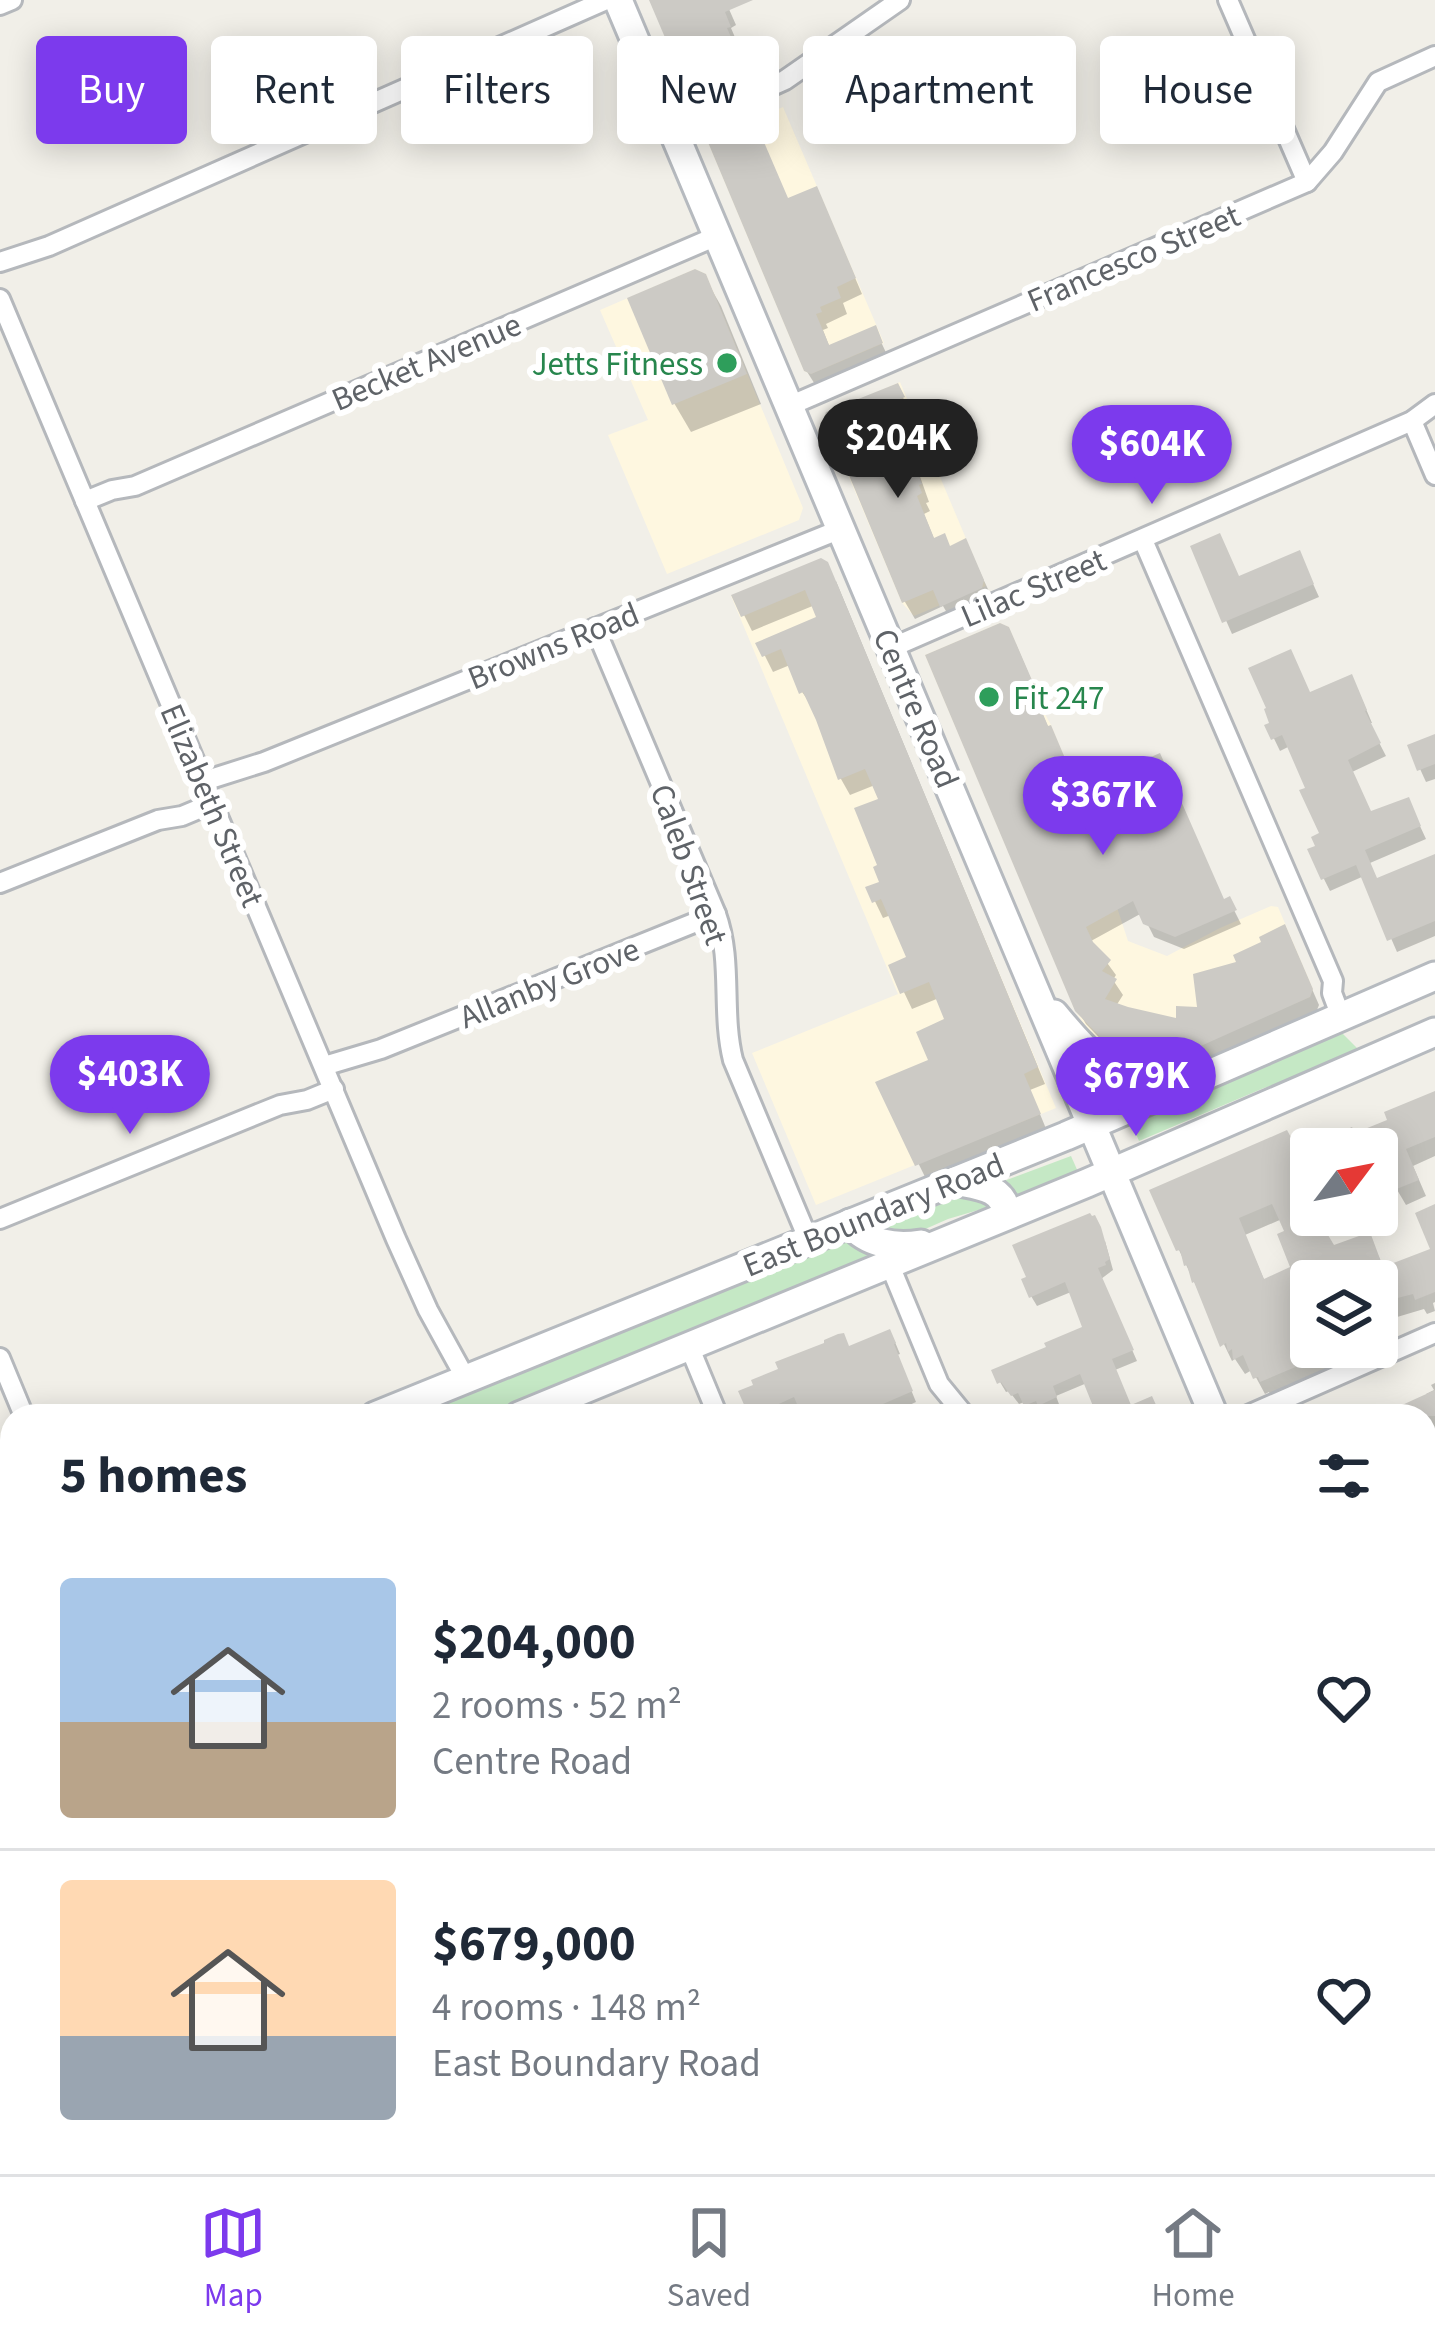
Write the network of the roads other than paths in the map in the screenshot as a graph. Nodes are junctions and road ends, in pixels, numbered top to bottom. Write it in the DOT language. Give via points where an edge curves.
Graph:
graph roads {
  1 [pos="12,0"];
  2 [pos="606,0"];
  3 [pos="618,0"];
  4 [pos="901,0"];
  5 [pos="1228,0"];
  6 [pos="0,5"];
  7 [pos="633,36"];
  8 [pos="1435,56"];
  9 [pos="779,83"];
  10 [pos="679,144"];
  11 [pos="1306,182"];
  12 [pos="718,236"];
  13 [pos="49,246"];
  14 [pos="0,262"];
  15 [pos="0,276"];
  16 [pos="0,299"];
  17 [pos="1435,404"];
  18 [pos="789,406"];
  19 [pos="1412,422"];
  20 [pos="1435,475"];
  21 [pos="88,508"];
  22 [pos="841,529"];
  23 [pos="1143,540"];
  24 [pos="595,628"];
  25 [pos="891,648"];
  26 [pos="209,792"];
  27 [pos="0,884"];
  28 [pos="716,914"];
  29 [pos="1435,976"];
  30 [pos="1333,981"];
  31 [pos="1038,996"];
  32 [pos="1375,1002"];
  33 [pos="1340,1017"];
  34 [pos="1435,1032"];
  35 [pos="1406,1044"];
  36 [pos="329,1078"];
  37 [pos="1157,1096"];
  38 [pos="1091,1124"];
  39 [pos="1111,1172"];
  40 [pos="955,1181"];
  41 [pos="1007,1214"];
  42 [pos="0,1219"];
  43 [pos="850,1222"];
  44 [pos="954,1236"];
  45 [pos="809,1241"];
  46 [pos="889,1264"];
  47 [pos="1435,1333"];
  48 [pos="689,1346"];
  49 [pos="0,1358"];
  50 [pos="459,1382"];
  51 [pos="19,1404"];
  52 [pos="405,1404"];
  53 [pos="548,1404"];
  54 [pos="713,1404"];
  55 [pos="955,1404"];
  56 [pos="1209,1404"];
  57 [pos="1273,1404"];
  1 -- 6 [label="street"];
  2 -- 13 [label="street"];
  3 -- 7 [label="main road, Centre Road"];
  4 -- 9 [label="street"];
  5 -- 11 [label="street"];
  8 -- 11 [label="street, Francesco Street" via="1378,82"];
  10 -- 12 [label="main road, Centre Road"];
  11 -- 18 [label="street, Francesco Street"];
  12 -- 18 [label="main road, Centre Road"];
  12 -- 21 [label="street, Becket Avenue"];
  13 -- 14 [label="street"];
  13 -- 15 [label="street"];
  16 -- 21 [label="street, Elizabeth Street"];
  17 -- 19 [label="street, Lilac Street"];
  18 -- 22 [label="main road, Centre Road"];
  19 -- 20 [label="street"];
  19 -- 23 [label="street, Lilac Street"];
  21 -- 26 [label="street, Elizabeth Street"];
  22 -- 24 [label="street, Browns Road"];
  22 -- 25 [label="main road, Centre Road"];
  23 -- 25 [label="street, Lilac Street"];
  23 -- 30 [label="street"];
  24 -- 26 [label="street, Browns Road" via="264,762"];
  24 -- 28 [label="street, Caleb Street"];
  25 -- 31 [label="main road, Centre Road"];
  26 -- 27 [label="street, Browns Road" via="182,816"];
  26 -- 36 [label="street, Elizabeth Street"];
  28 -- 36 [label="street, Allanby Grove" via="381,1049"];
  28 -- 45 [label="street, Caleb Street" via="733,1060"];
  29 -- 32 [label="main road, East Boundary Road"];
  30 -- 32 [label="street"];
  30 -- 33 [label="street"];
  31 -- 37 [label="main road" via="1088,1054"];
  31 -- 38 [label="main road, Centre Road"];
  32 -- 33 [label="main road, East Boundary Road"];
  33 -- 35 [label="main road" via="1367,1044"];
  33 -- 37 [label="main road, East Boundary Road"];
  34 -- 35 [label="main road, East Boundary Road"];
  35 -- 39 [label="main road, East Boundary Road"];
  36 -- 42 [label="street, Allanby Grove" via="307,1100"];
  36 -- 50 [label="street, Elizabeth Street"];
  37 -- 38 [label="main road, East Boundary Road"];
  38 -- 39 [label="main road, Centre Road"];
  38 -- 40 [label="main road, East Boundary Road"];
  39 -- 41 [label="main road, East Boundary Road"];
  39 -- 56 [label="main road, Centre Road"];
  40 -- 41 [label="main road" via="994,1190"];
  40 -- 43 [label="main road, East Boundary Road"];
  41 -- 44 [label="main road, East Boundary Road"];
  43 -- 44 [label="main road" via="864,1237 891,1244"];
  43 -- 45 [label="main road, East Boundary Road"];
  44 -- 46 [label="main road, East Boundary Road"];
  45 -- 50 [label="main road, East Boundary Road"];
  46 -- 48 [label="main road, East Boundary Road"];
  46 -- 55 [label="street" via="938,1384"];
  47 -- 57 [label="street"];
  48 -- 53 [label="main road, East Boundary Road"];
  48 -- 54 [label="street"];
  49 -- 51 [label="street"];
  50 -- 52 [label="main road, East Boundary Road"];
}
